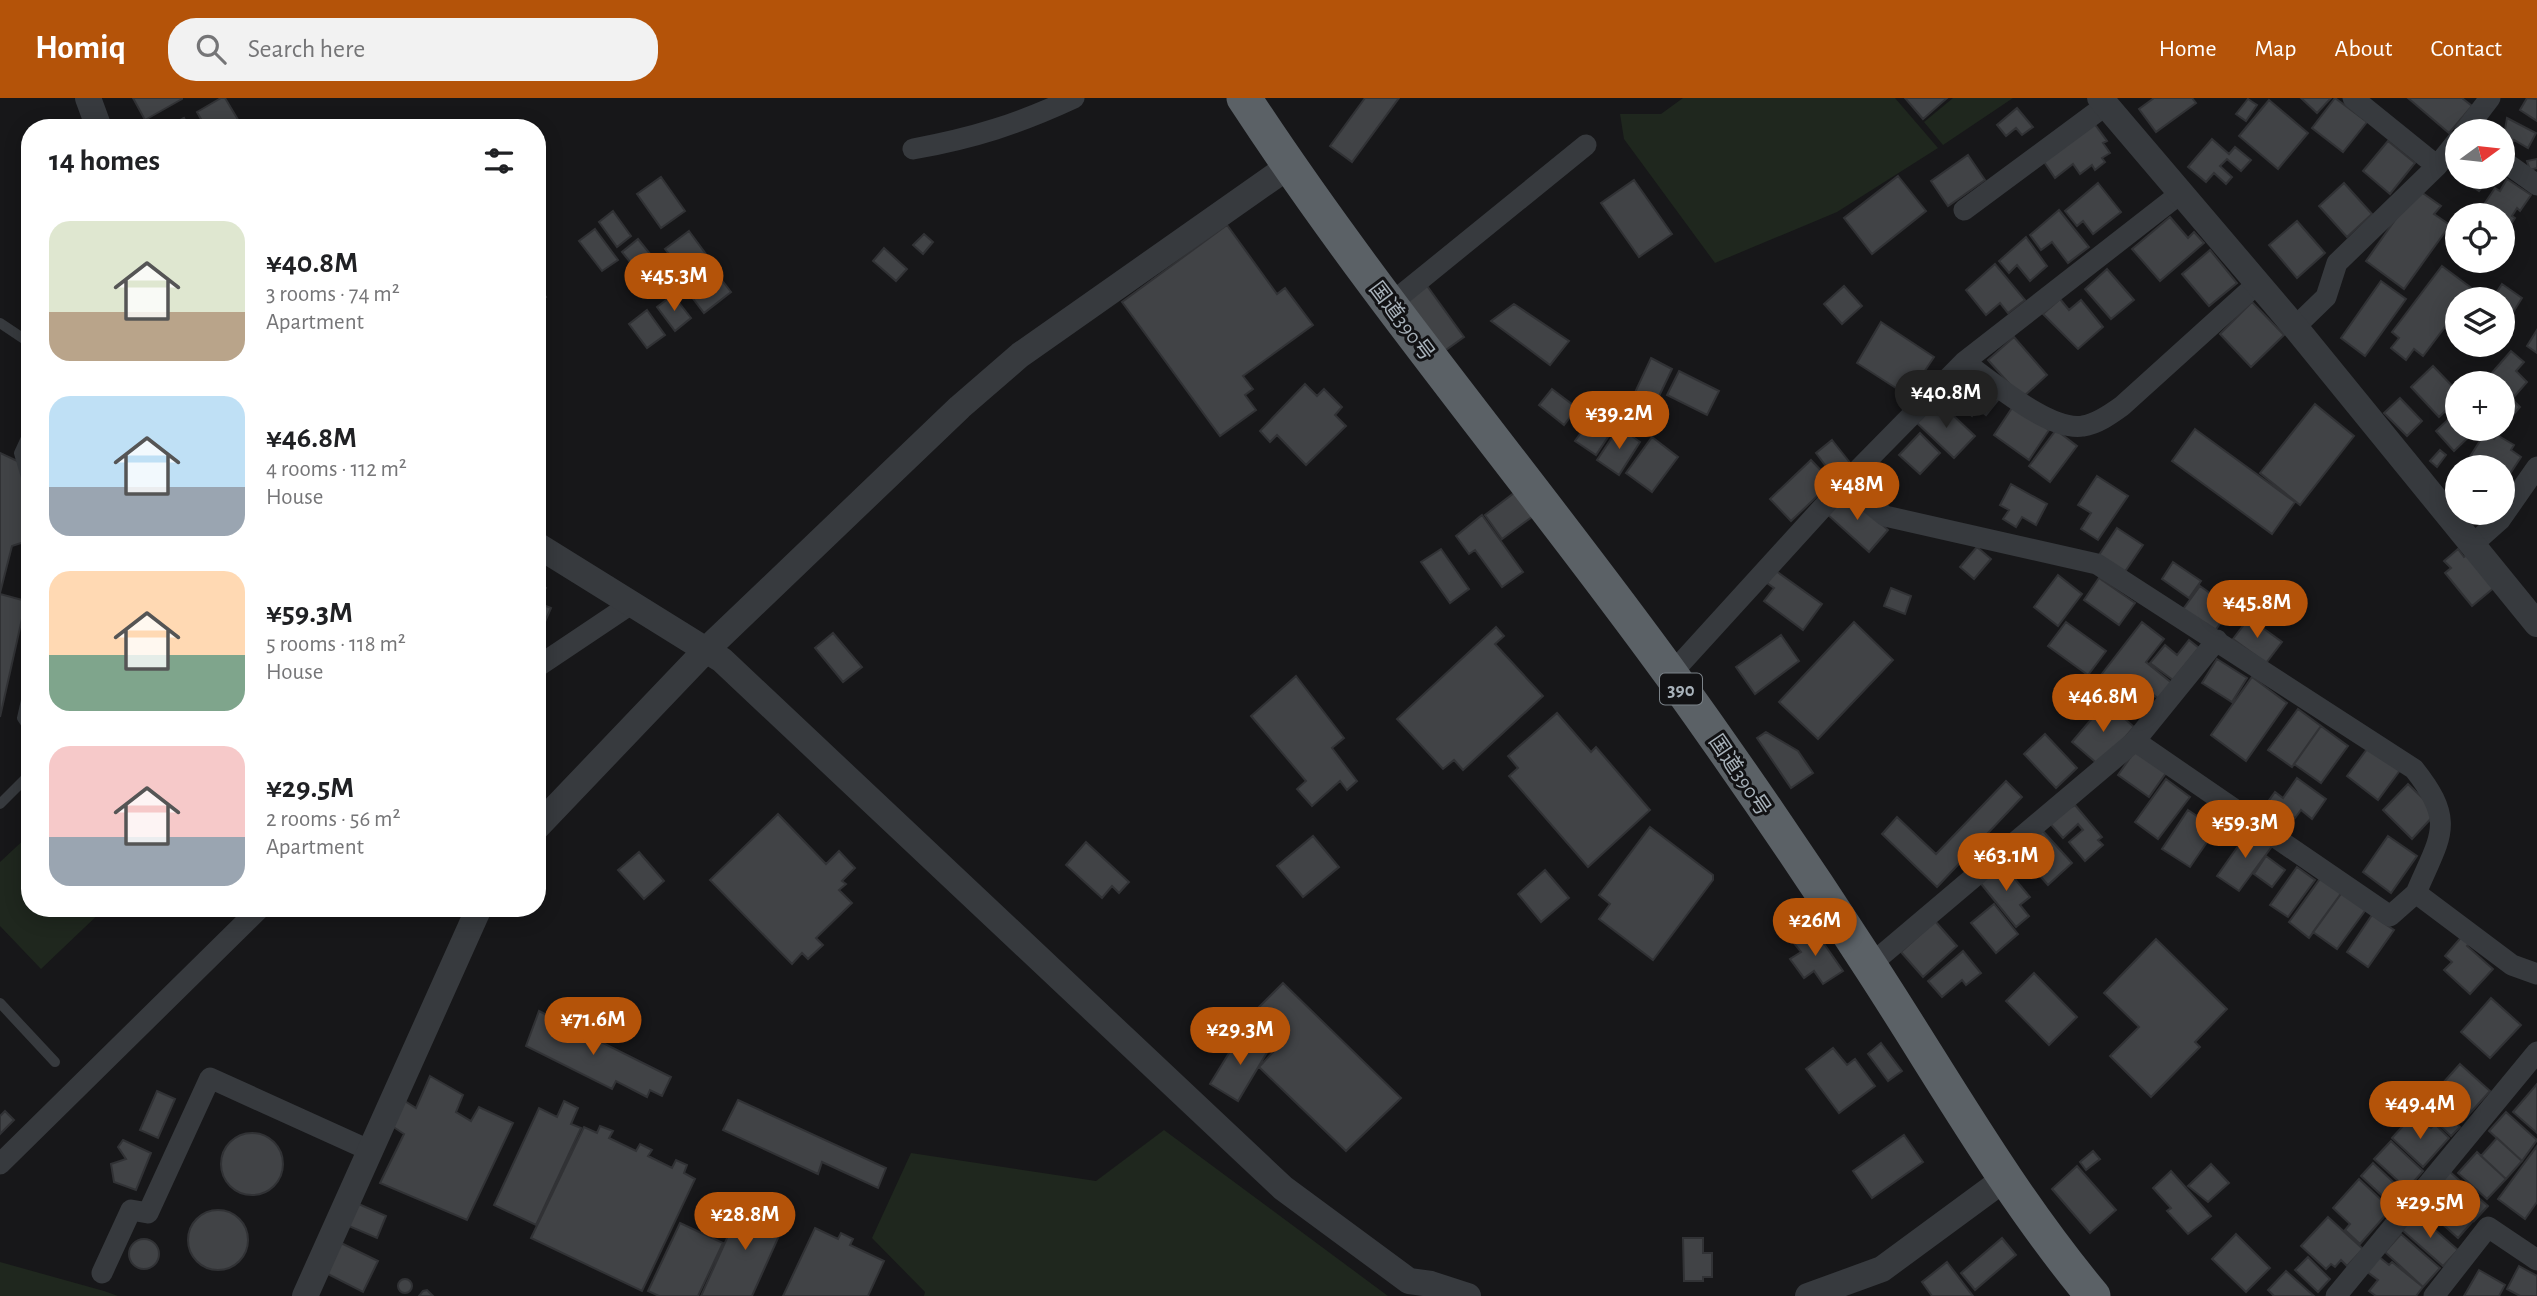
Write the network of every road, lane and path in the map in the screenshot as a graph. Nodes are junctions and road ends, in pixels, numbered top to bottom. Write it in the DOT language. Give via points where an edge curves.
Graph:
graph roads {
  1 [pos="88,98"];
  2 [pos="1074,98"];
  3 [pos="1244,98"];
  4 [pos="2353,98"];
  5 [pos="2490,98"];
  6 [pos="2103,102"];
  7 [pos="96,119"];
  8 [pos="2474,119"];
  9 [pos="1586,145"];
  10 [pos="913,149"];
  11 [pos="2445,156"];
  12 [pos="1289,166"];
  13 [pos="2437,166"];
  14 [pos="2515,169"];
  15 [pos="2537,185"];
  16 [pos="2181,193"];
  17 [pos="1964,210"];
  18 [pos="2258,283"];
  19 [pos="1389,305"];
  20 [pos="0,323"];
  21 [pos="2295,327"];
  22 [pos="21,337"];
  23 [pos="1964,362"];
  24 [pos="2537,467"];
  25 [pos="1845,483"];
  26 [pos="2473,544"];
  27 [pos="546,551"];
  28 [pos="631,604"];
  29 [pos="2537,624"];
  30 [pos="2217,640"];
  31 [pos="706,650"];
  32 [pos="546,661"];
  33 [pos="1671,674"];
  34 [pos="2135,741"];
  35 [pos="21,782"];
  36 [pos="0,789"];
  37 [pos="13,789"];
  38 [pos="0,804"];
  39 [pos="546,818"];
  40 [pos="2416,893"];
  41 [pos="251,917"];
  42 [pos="475,917"];
  43 [pos="1870,965"];
  44 [pos="2537,974"];
  45 [pos="0,1003"];
  46 [pos="2537,1052"];
  47 [pos="55,1062"];
  48 [pos="371,1151"];
  49 [pos="0,1164"];
  50 [pos="2003,1180"];
  51 [pos="2537,1261"];
  52 [pos="102,1273"];
  53 [pos="1405,1289"];
  54 [pos="305,1296"];
  55 [pos="1468,1296"];
  56 [pos="1808,1296"];
  57 [pos="2093,1296"];
  58 [pos="2336,1296"];
  59 [pos="2434,1296"];
  1 -- 7 [label="street"];
  2 -- 10 [label="street" via="970,139"];
  3 -- 12 [label="highway, 国道390号 / 390"];
  4 -- 13 [label="street"];
  5 -- 8 [label="street"];
  6 -- 16 [label="street"];
  6 -- 17 [label="street"];
  9 -- 19 [label="street"];
  11 -- 13 [label="street"];
  12 -- 19 [label="highway, 国道390号 / 390"];
  12 -- 31 [label="street" via="1020,355"];
  13 -- 21 [label="street" via="2337,263 2326,297"];
  14 -- 15 [label="street"];
  16 -- 18 [label="street"];
  16 -- 23 [label="street"];
  18 -- 21 [label="street"];
  18 -- 23 [label="street" via="2122,406 2083,426 2060,424"];
  19 -- 33 [label="highway, 国道390号 / 390"];
  20 -- 22 [label="lane"];
  21 -- 26 [label="street"];
  23 -- 25 [label="street"];
  24 -- 26 [label="street" via="2500,520"];
  25 -- 30 [label="street" via="1885,516 2097,564"];
  25 -- 33 [label="street"];
  26 -- 29 [label="street"];
  27 -- 28 [label="street"];
  28 -- 31 [label="street"];
  28 -- 32 [label="street"];
  30 -- 34 [label="street"];
  30 -- 40 [label="street" via="2414,769 2440,812 2442,832"];
  31 -- 39 [label="street"];
  31 -- 53 [label="street" via="722,660 1283,1188"];
  33 -- 43 [label="highway, 国道390号 / 390"];
  34 -- 40 [label="street" via="2390,916"];
  34 -- 43 [label="street"];
  35 -- 37 [label="lane"];
  36 -- 37 [label="lane"];
  37 -- 38 [label="lane"];
  40 -- 44 [label="street" via="2512,965"];
  41 -- 49 [label="street"];
  42 -- 48 [label="street"];
  43 -- 50 [label="highway, 国道390号 / 390"];
  45 -- 47 [label="lane"];
  46 -- 58 [label="street"];
  48 -- 52 [label="street" via="210,1078 148,1213 131,1210"];
  48 -- 54 [label="street"];
  50 -- 56 [label="street" via="1882,1269"];
  50 -- 57 [label="highway, 国道390号 / 390"];
  51 -- 59 [label="street" via="2488,1227"];
  53 -- 55 [label="street" via="1431,1284"];
}
